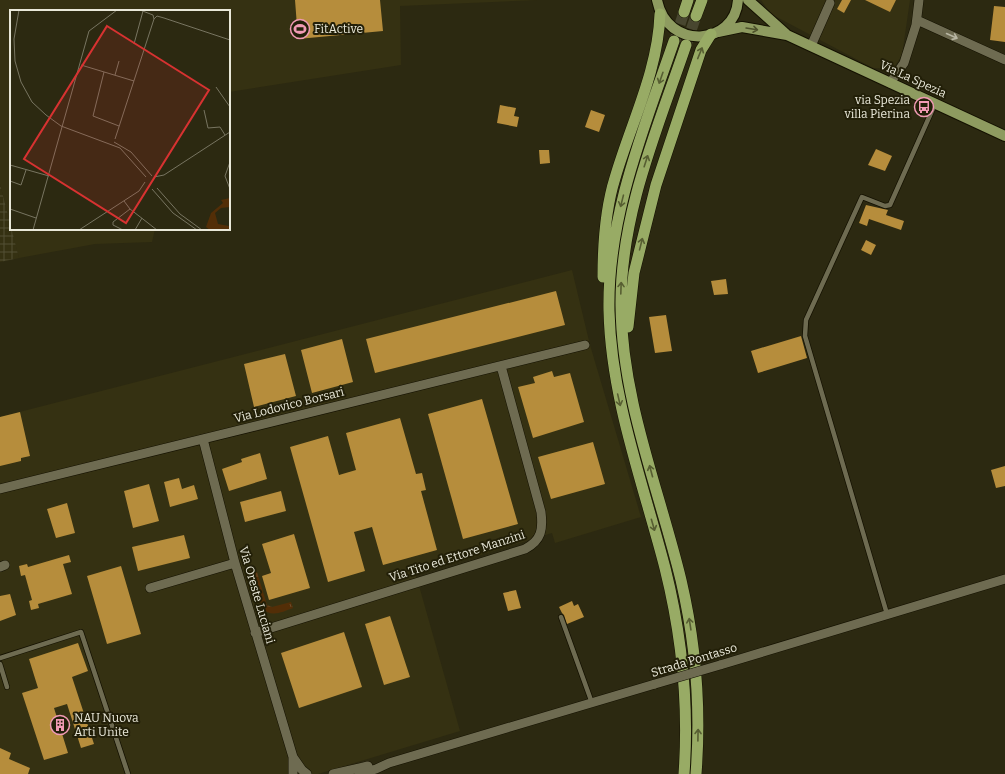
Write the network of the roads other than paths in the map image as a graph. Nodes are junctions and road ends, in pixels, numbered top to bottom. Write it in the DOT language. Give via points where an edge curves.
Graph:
graph roads {
  1 [pos="657,0"];
  2 [pos="688,0"];
  3 [pos="702,0"];
  4 [pos="738,0"];
  5 [pos="748,0"];
  6 [pos="919,0"];
  7 [pos="830,3"];
  8 [pos="684,12"];
  9 [pos="660,14"];
  10 [pos="696,16"];
  11 [pos="916,20"];
  12 [pos="714,33"];
  13 [pos="787,35"];
  14 [pos="674,41"];
  15 [pos="686,45"];
  16 [pos="811,46"];
  17 [pos="1005,60"];
  18 [pos="890,83"];
  19 [pos="935,104"];
  20 [pos="1005,136"];
  21 [pos="584,345"];
  22 [pos="501,366"];
  23 [pos="628,380"];
  24 [pos="616,381"];
  25 [pos="203,439"];
  26 [pos="0,489"];
  27 [pos="235,563"];
  28 [pos="1005,579"];
  29 [pos="150,588"];
  30 [pos="887,614"];
  31 [pos="561,617"];
  32 [pos="255,633"];
  33 [pos="0,658"];
  34 [pos="0,664"];
  35 [pos="8,687"];
  36 [pos="592,703"];
  37 [pos="293,757"];
  38 [pos="389,763"];
  39 [pos="128,774"];
  40 [pos="293,774"];
  41 [pos="299,774"];
  42 [pos="307,774"];
  43 [pos="333,774"];
  44 [pos="359,774"];
  45 [pos="684,774"];
  46 [pos="696,774"];
  1 -- 9 [label="main road, Via La Spezia"];
  2 -- 8 [label="highway"];
  3 -- 10 [label="highway"];
  4 -- 12 [label="main road" via="734,16 727,25"];
  5 -- 13 [label="main road, Via La Spezia"];
  6 -- 11 [label="street"];
  7 -- 16 [label="street"];
  9 -- 12 [label="main road, Via La Spezia" via="668,25 679,33 692,37"];
  9 -- 24 [label="highway" via="660,34 653,64 615,178 607,213 603,249 603,305 608,352"];
  11 -- 17 [label="street, one-way"];
  11 -- 18 [label="street" via="904,63"];
  12 -- 13 [label="main road, Via La Spezia, one-way" via="742,27"];
  23 -- 12 [label="highway, one-way" via="628,327 634,273 656,185 701,50"];
  13 -- 16 [label="main road, Via La Spezia"];
  14 -- 24 [label="highway, one-way" via="631,168 614,238 609,310"];
  23 -- 15 [label="highway, one-way" via="621,307 622,267 627,236 644,169"];
  16 -- 18 [label="main road, Via La Spezia"];
  18 -- 19 [label="main road, Via La Spezia"];
  19 -- 20 [label="main road, Via La Spezia"];
  19 -- 30 [label="lane" via="890,205 885,206 862,197 806,320 805,328 805,336"];
  21 -- 22 [label="street, Via Lodovico Borsari"];
  22 -- 25 [label="street, Via Lodovico Borsari"];
  22 -- 32 [label="street, Via Tito ed Ettore Manzini" via="541,512 541,532 536,542 525,549"];
  46 -- 23 [label="highway, one-way" via="698,696 689,620"];
  24 -- 45 [label="highway, one-way" via="677,620 686,702"];
  25 -- 26 [label="street, Via Lodovico Borsari"];
  25 -- 27 [label="street, Via Oreste Luciani"];
  27 -- 29 [label="street"];
  27 -- 32 [label="street, Via Oreste Luciani"];
  28 -- 30 [label="street, Strada Pontasso"];
  30 -- 36 [label="street, Strada Pontasso, bridge"];
  31 -- 36 [label="lane"];
  32 -- 37 [label="street, Via Oreste Luciani"];
  33 -- 39 [label="lane" via="81,632"];
  34 -- 35 [label="lane"];
  36 -- 38 [label="street, Strada Pontasso"];
  37 -- 40 [label="street, Via Oreste Luciani"];
  37 -- 41 [label="street"];
  37 -- 42 [label="street, Via Oreste Luciani"];
  38 -- 43 [label="street, Strada Pontasso"];
  38 -- 44 [label="street, Strada Pontasso"];
}
